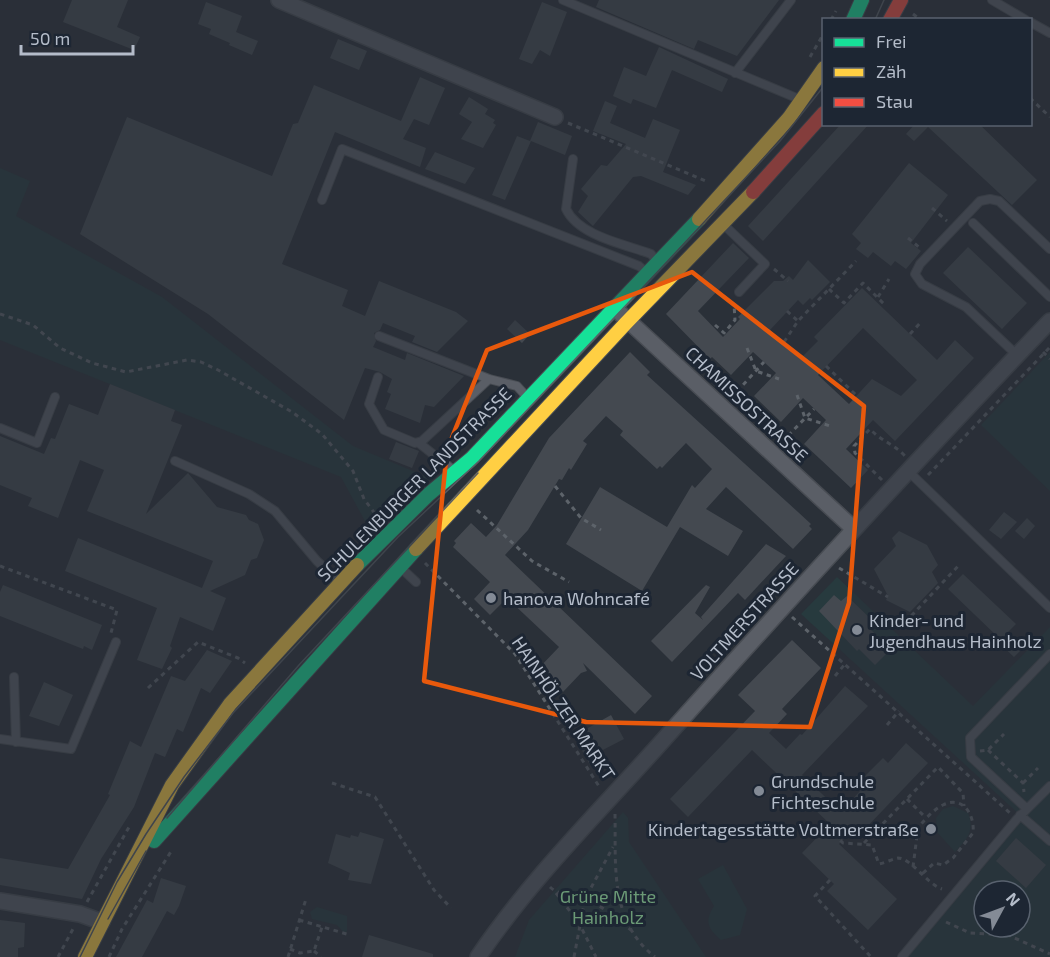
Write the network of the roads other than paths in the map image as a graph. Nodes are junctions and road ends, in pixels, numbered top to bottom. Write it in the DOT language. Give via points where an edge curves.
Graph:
graph roads {
  1 [pos="279,0"];
  2 [pos="791,0"];
  3 [pos="862,0"];
  4 [pos="902,0"];
  5 [pos="992,0"];
  6 [pos="569,2"];
  7 [pos="854,18"];
  8 [pos="891,18"];
  9 [pos="1023,18"];
  10 [pos="1032,23"];
  11 [pos="1050,33"];
  12 [pos="822,71"];
  13 [pos="735,74"];
  14 [pos="802,100"];
  15 [pos="822,115"];
  16 [pos="555,117"];
  17 [pos="573,159"];
  18 [pos="322,200"];
  19 [pos="714,217"];
  20 [pos="973,223"];
  21 [pos="1050,249"];
  22 [pos="658,261"];
  23 [pos="646,273"];
  24 [pos="672,275"];
  25 [pos="740,292"];
  26 [pos="1050,297"];
  27 [pos="614,308"];
  28 [pos="628,321"];
  29 [pos="1050,321"];
  30 [pos="378,336"];
  31 [pos="1017,355"];
  32 [pos="378,377"];
  33 [pos="489,379"];
  34 [pos="56,397"];
  35 [pos="528,398"];
  36 [pos="0,428"];
  37 [pos="418,442"];
  38 [pos="175,461"];
  39 [pos="911,468"];
  40 [pos="457,472"];
  41 [pos="854,529"];
  42 [pos="399,566"];
  43 [pos="416,582"];
  44 [pos="341,583"];
  45 [pos="1050,608"];
  46 [pos="116,642"];
  47 [pos="1050,654"];
  48 [pos="14,677"];
  49 [pos="0,739"];
  50 [pos="16,742"];
  51 [pos="1050,786"];
  52 [pos="1026,808"];
  53 [pos="1018,817"];
  54 [pos="1050,841"];
  55 [pos="132,866"];
  56 [pos="0,901"];
  57 [pos="102,922"];
  58 [pos="85,957"];
  59 [pos="478,957"];
  60 [pos="902,957"];
  1 -- 16 [label="street"];
  2 -- 13 [label="lane"];
  3 -- 7 [label="main road"];
  4 -- 8 [label="main road"];
  5 -- 9 [label="lane"];
  6 -- 13 [label="lane"];
  10 -- 11 [label="lane"];
  12 -- 14 [label="main road, SCHULENBURGER LANDSTRASSE"];
  13 -- 14 [label="lane"];
  14 -- 19 [label="main road, SCHULENBURGER LANDSTRASSE"];
  15 -- 19 [label="main road, SCHULENBURGER LANDSTRASSE"];
  17 -- 22 [label="lane" via="566,209 569,216 585,229 651,254"];
  18 -- 23 [label="lane" via="342,149 639,266"];
  19 -- 22 [label="main road, SCHULENBURGER LANDSTRASSE"];
  19 -- 24 [label="main road, SCHULENBURGER LANDSTRASSE"];
  19 -- 25 [label="lane" via="765,264"];
  20 -- 26 [label="lane"];
  21 -- 31 [label="lane" via="999,201 990,199 980,201 917,269 917,279 966,307"];
  22 -- 23 [label="main road, SCHULENBURGER LANDSTRASSE"];
  22 -- 24 [label="lane"];
  23 -- 27 [label="main road, SCHULENBURGER LANDSTRASSE"];
  24 -- 28 [label="main road, SCHULENBURGER LANDSTRASSE"];
  27 -- 28 [label="street, CHAMISSOSTRASSE"];
  27 -- 35 [label="main road, SCHULENBURGER LANDSTRASSE"];
  28 -- 41 [label="street, CHAMISSOSTRASSE"];
  28 -- 42 [label="main road, SCHULENBURGER LANDSTRASSE"];
  29 -- 31 [label="street, VOLTMERSTRASSE"];
  30 -- 33 [label="lane"];
  31 -- 39 [label="street, VOLTMERSTRASSE"];
  32 -- 37 [label="lane" via="369,404 384,430"];
  33 -- 35 [label="lane" via="517,386"];
  33 -- 37 [label="lane"];
  34 -- 36 [label="lane" via="37,443"];
  35 -- 40 [label="main road, SCHULENBURGER LANDSTRASSE"];
  37 -- 40 [label="lane"];
  38 -- 44 [label="lane" via="249,494 275,511"];
  39 -- 41 [label="street, VOLTMERSTRASSE"];
  39 -- 45 [label="lane"];
  40 -- 44 [label="main road, SCHULENBURGER LANDSTRASSE" via="391,531"];
  41 -- 59 [label="street, VOLTMERSTRASSE" via="540,877"];
  42 -- 43 [label="lane"];
  42 -- 55 [label="main road, SCHULENBURGER LANDSTRASSE" via="277,698"];
  44 -- 55 [label="main road, SCHULENBURGER LANDSTRASSE" via="230,704 201,742 172,785"];
  46 -- 50 [label="lane" via="71,749"];
  47 -- 52 [label="lane" via="970,738 970,757"];
  48 -- 50 [label="lane"];
  49 -- 50 [label="lane"];
  51 -- 52 [label="lane"];
  52 -- 53 [label="lane"];
  53 -- 54 [label="lane"];
  53 -- 60 [label="lane"];
  55 -- 57 [label="main road, SCHULENBURGER LANDSTRASSE"];
  56 -- 57 [label="street" via="80,914"];
  57 -- 58 [label="main road, SCHULENBURGER LANDSTRASSE"];
}
